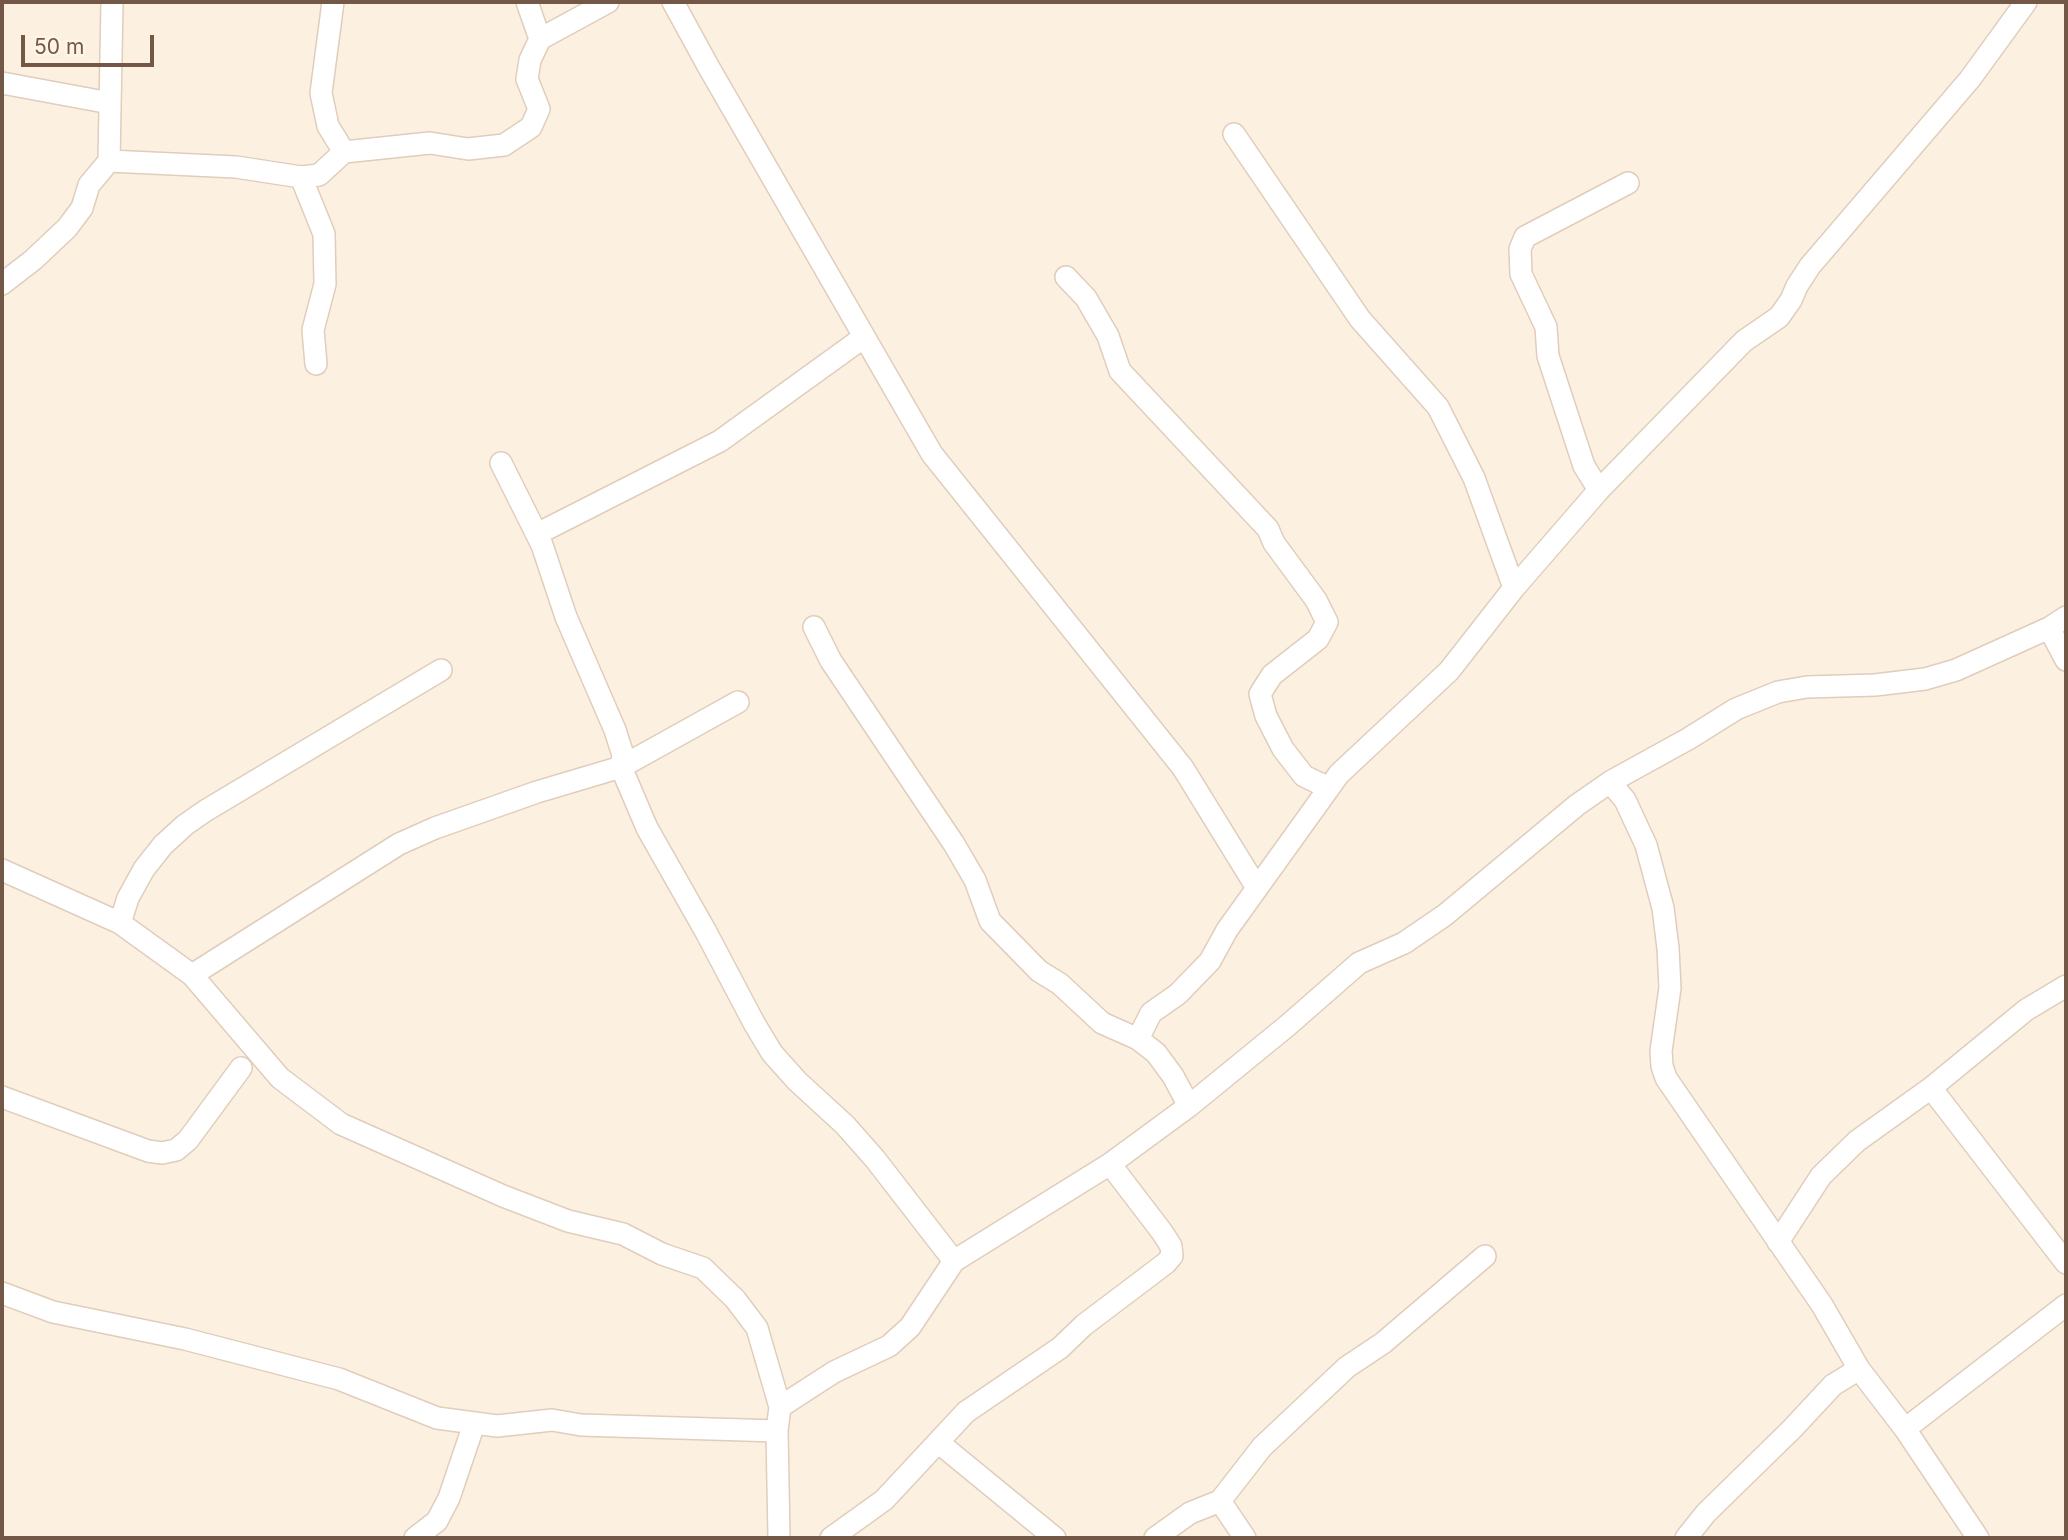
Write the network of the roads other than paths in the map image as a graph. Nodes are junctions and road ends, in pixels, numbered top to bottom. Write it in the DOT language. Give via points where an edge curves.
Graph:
graph roads {
  1 [pos="112,2"];
  2 [pos="332,2"];
  3 [pos="527,2"];
  4 [pos="608,2"];
  5 [pos="673,2"];
  6 [pos="2026,2"];
  7 [pos="540,39"];
  8 [pos="2,83"];
  9 [pos="110,103"];
  10 [pos="1234,134"];
  11 [pos="344,152"];
  12 [pos="109,161"];
  13 [pos="301,177"];
  14 [pos="1628,183"];
  15 [pos="1066,277"];
  16 [pos="2,284"];
  17 [pos="864,337"];
  18 [pos="316,364"];
  19 [pos="500,463"];
  20 [pos="1600,490"];
  21 [pos="537,534"];
  22 [pos="1514,588"];
  23 [pos="2057,622"];
  24 [pos="814,627"];
  25 [pos="2066,660"];
  26 [pos="441,670"];
  27 [pos="738,702"];
  28 [pos="621,767"];
  29 [pos="1610,782"];
  30 [pos="1329,788"];
  31 [pos="2,870"];
  32 [pos="1257,888"];
  33 [pos="120,923"];
  34 [pos="192,975"];
  35 [pos="2066,986"];
  36 [pos="1138,1039"];
  37 [pos="242,1068"];
  38 [pos="1931,1088"];
  39 [pos="2,1097"];
  40 [pos="1189,1105"];
  41 [pos="1110,1164"];
  42 [pos="1778,1242"];
  43 [pos="1485,1256"];
  44 [pos="954,1261"];
  45 [pos="2066,1263"];
  46 [pos="2,1293"];
  47 [pos="2066,1305"];
  48 [pos="1859,1369"];
  49 [pos="780,1406"];
  50 [pos="474,1424"];
  51 [pos="1905,1430"];
  52 [pos="777,1431"];
  53 [pos="939,1443"];
  54 [pos="1220,1501"];
  55 [pos="415,1538"];
  56 [pos="779,1538"];
  57 [pos="831,1538"];
  58 [pos="1055,1538"];
  59 [pos="1155,1538"];
  60 [pos="1245,1538"];
  61 [pos="1686,1538"];
  62 [pos="1978,1538"];
  1 -- 9 [label="street"];
  2 -- 11 [label="street" via="321,93 328,126"];
  3 -- 7 [label="street"];
  4 -- 7 [label="street"];
  5 -- 17 [label="street"];
  6 -- 20 [label="street" via="1970,79 1810,266 1779,317 1744,341"];
  7 -- 11 [label="street" via="527,79 539,109 531,127 504,145 468,149 430,143"];
  8 -- 9 [label="street"];
  9 -- 12 [label="street"];
  10 -- 22 [label="street" via="1360,319 1438,407 1474,478"];
  11 -- 13 [label="street" via="319,175"];
  12 -- 13 [label="street" via="236,167"];
  12 -- 16 [label="street" via="89,185 82,208 67,229"];
  13 -- 18 [label="street" via="324,233 326,284 313,330"];
  14 -- 20 [label="street" via="1525,237 1520,248 1521,274 1546,327 1548,356 1584,466"];
  15 -- 30 [label="street" via="1086,298 1108,336 1120,371 1268,529 1316,600 1327,622 1318,639 1272,675 1260,694 1283,749 1304,776"];
  17 -- 21 [label="street" via="720,441"];
  17 -- 32 [label="street" via="932,454 1183,768"];
  19 -- 21 [label="street"];
  20 -- 22 [label="street"];
  21 -- 28 [label="street" via="566,617 618,738"];
  22 -- 30 [label="street" via="1449,671"];
  23 -- 25 [label="street"];
  23 -- 29 [label="street" via="1956,670 1925,678 1778,692 1736,709"];
  24 -- 36 [label="street" via="831,661 954,844 975,880 989,921 1039,971 1102,1023"];
  26 -- 33 [label="street" via="185,825 144,869"];
  27 -- 28 [label="street"];
  28 -- 34 [label="street" via="537,792 399,845"];
  28 -- 44 [label="street" via="647,828 772,1053 876,1159"];
  29 -- 40 [label="street" via="1445,915 1404,943 1359,962"];
  29 -- 42 [label="street" via="1625,800 1646,845 1663,908 1670,988 1661,1051 1666,1078"];
  30 -- 32 [label="street"];
  31 -- 33 [label="street"];
  32 -- 36 [label="street" via="1210,961 1151,1013"];
  33 -- 34 [label="street"];
  34 -- 49 [label="street" via="280,1078 341,1124 516,1201 568,1221 623,1234 703,1268 757,1328"];
  35 -- 38 [label="street" via="2026,1010"];
  36 -- 40 [label="street" via="1156,1053"];
  37 -- 39 [label="street" via="188,1140 176,1150 162,1153"];
  38 -- 42 [label="street" via="1857,1141 1822,1176"];
  38 -- 45 [label="street"];
  40 -- 41 [label="street"];
  41 -- 44 [label="street"];
  41 -- 53 [label="street" via="1171,1246 1172,1256 1060,1348 966,1412"];
  42 -- 48 [label="street"];
  43 -- 54 [label="street" via="1383,1343 1347,1367 1262,1447"];
  44 -- 49 [label="street" via="909,1327 890,1346 834,1372"];
  46 -- 50 [label="street" via="53,1312 185,1339 339,1379 437,1419"];
  47 -- 51 [label="street"];
  48 -- 51 [label="street"];
  48 -- 61 [label="street" via="1833,1385"];
  49 -- 52 [label="street"];
  50 -- 52 [label="street" via="552,1420 581,1425"];
  50 -- 55 [label="street" via="449,1498 437,1521"];
  51 -- 62 [label="street"];
  52 -- 56 [label="street"];
  53 -- 57 [label="street" via="884,1500"];
  53 -- 58 [label="street"];
  54 -- 59 [label="street" via="1190,1513"];
  54 -- 60 [label="street"];
}
